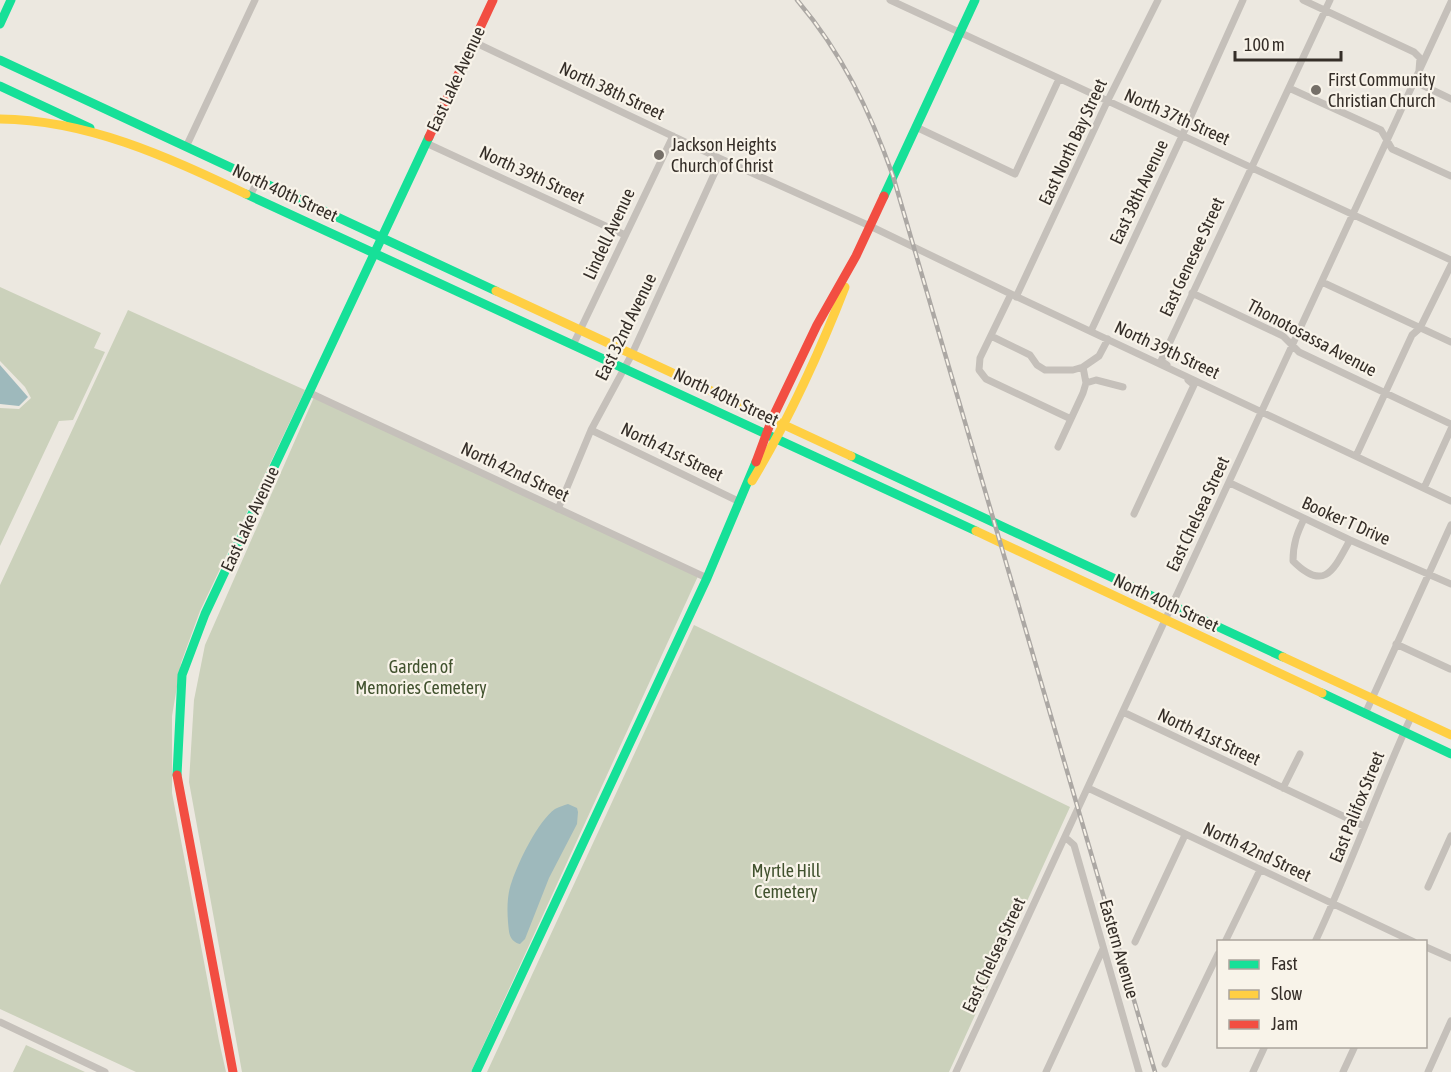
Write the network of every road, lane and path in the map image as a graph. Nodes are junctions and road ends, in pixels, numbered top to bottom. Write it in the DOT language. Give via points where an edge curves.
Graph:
graph roads {
  1 [pos="11,0"];
  2 [pos="255,0"];
  3 [pos="493,0"];
  4 [pos="890,0"];
  5 [pos="975,0"];
  6 [pos="1158,0"];
  7 [pos="1243,0"];
  8 [pos="1303,0"];
  9 [pos="1330,0"];
  10 [pos="1451,2"];
  11 [pos="1326,10"];
  12 [pos="1447,19"];
  13 [pos="0,24"];
  14 [pos="960,33"];
  15 [pos="474,42"];
  16 [pos="0,60"];
  17 [pos="1419,72"];
  18 [pos="1059,79"];
  19 [pos="0,86"];
  20 [pos="1289,88"];
  21 [pos="1451,99"];
  22 [pos="1107,102"];
  23 [pos="0,119"];
  24 [pos="916,127"];
  25 [pos="100,132"];
  26 [pos="672,136"];
  27 [pos="1182,136"];
  28 [pos="1387,141"];
  29 [pos="426,143"];
  30 [pos="186,147"];
  31 [pos="721,159"];
  32 [pos="1251,167"];
  33 [pos="1451,176"];
  34 [pos="258,180"];
  35 [pos="250,196"];
  36 [pos="1353,215"];
  37 [pos="870,226"];
  38 [pos="625,235"];
  39 [pos="382,238"];
  40 [pos="375,254"];
  41 [pos="855,256"];
  42 [pos="1451,260"];
  43 [pos="1451,265"];
  44 [pos="1322,282"];
  45 [pos="482,284"];
  46 [pos="1192,293"];
  47 [pos="1013,296"];
  48 [pos="475,300"];
  49 [pos="1420,328"];
  50 [pos="580,330"];
  51 [pos="1091,331"];
  52 [pos="991,336"];
  53 [pos="1108,339"];
  54 [pos="1451,342"];
  55 [pos="573,345"];
  56 [pos="1293,347"];
  57 [pos="632,354"];
  58 [pos="1083,367"];
  59 [pos="624,369"];
  60 [pos="1178,372"];
  61 [pos="1086,383"];
  62 [pos="1123,387"];
  63 [pos="310,393"];
  64 [pos="1385,393"];
  65 [pos="1263,412"];
  66 [pos="772,419"];
  67 [pos="1071,419"];
  68 [pos="784,424"];
  69 [pos="1451,424"];
  70 [pos="1451,429"];
  71 [pos="591,430"];
  72 [pos="765,434"];
  73 [pos="776,439"];
  74 [pos="1058,447"];
  75 [pos="1356,456"];
  76 [pos="910,483"];
  77 [pos="1230,483"];
  78 [pos="1424,488"];
  79 [pos="903,498"];
  80 [pos="1451,501"];
  81 [pos="740,502"];
  82 [pos="558,508"];
  83 [pos="1134,514"];
  84 [pos="1304,519"];
  85 [pos="1451,525"];
  86 [pos="1350,540"];
  87 [pos="1049,548"];
  88 [pos="1042,563"];
  89 [pos="1428,574"];
  90 [pos="707,578"];
  91 [pos="1451,584"];
  92 [pos="1172,605"];
  93 [pos="1165,621"];
  94 [pos="1396,644"];
  95 [pos="1275,653"];
  96 [pos="1268,669"];
  97 [pos="1450,669"];
  98 [pos="1334,681"];
  99 [pos="1327,696"];
  100 [pos="1372,698"];
  101 [pos="1123,712"];
  102 [pos="1365,714"];
  103 [pos="1411,717"];
  104 [pos="1404,732"];
  105 [pos="1451,735"];
  106 [pos="1300,754"];
  107 [pos="1451,754"];
  108 [pos="1088,788"];
  109 [pos="1284,788"];
  110 [pos="1364,826"];
  111 [pos="1185,835"];
  112 [pos="1451,836"];
  113 [pos="1065,837"];
  114 [pos="1260,870"];
  115 [pos="1428,887"];
  116 [pos="1332,904"];
  117 [pos="1226,940"];
  118 [pos="1316,940"];
  119 [pos="1404,940"];
  120 [pos="1135,942"];
  121 [pos="1427,948"];
  122 [pos="1103,949"];
  123 [pos="1217,956"];
  124 [pos="1451,958"];
  125 [pos="1451,1021"];
  126 [pos="0,1022"];
  127 [pos="1265,1048"];
  128 [pos="1355,1048"];
  129 [pos="1165,1064"];
  130 [pos="1137,1070"];
  131 [pos="105,1072"];
  132 [pos="233,1072"];
  133 [pos="476,1072"];
  134 [pos="956,1072"];
  135 [pos="1046,1072"];
  136 [pos="1253,1072"];
  137 [pos="1343,1072"];
  138 [pos="1428,1072"];
  1 -- 13 [label="main road"];
  2 -- 30 [label="street"];
  3 -- 15 [label="main road, East Lake Avenue"];
  4 -- 14 [label="street, North 37th Street"];
  5 -- 14 [label="main road"];
  6 -- 22 [label="street, East North Bay Street"];
  7 -- 27 [label="street, East 38th Avenue"];
  8 -- 11 [label="street"];
  9 -- 11 [label="street, East Genesee Street"];
  10 -- 12 [label="street, East Chelsea Street"];
  11 -- 17 [label="street" via="1414,52 1420,58"];
  11 -- 20 [label="street, East Genesee Street"];
  12 -- 17 [label="street, East Chelsea Street"];
  14 -- 18 [label="street, North 37th Street"];
  14 -- 24 [label="main road"];
  15 -- 26 [label="street, North 38th Street"];
  15 -- 29 [label="main road, East Lake Avenue"];
  16 -- 30 [label="main road, North 40th Street"];
  17 -- 21 [label="street" via="1418,82 1422,86"];
  17 -- 28 [label="street, East Chelsea Street"];
  18 -- 22 [label="street, North 37th Street"];
  18 -- 24 [label="street" via="1015,174"];
  19 -- 25 [label="main road, North 40th Street"];
  20 -- 28 [label="street" via="1381,130"];
  20 -- 32 [label="street, East Genesee Street"];
  22 -- 27 [label="street, North 37th Street"];
  22 -- 47 [label="street, East North Bay Street"];
  23 -- 25 [label="main road" via="38,120"];
  24 -- 37 [label="main road"];
  25 -- 35 [label="main road, North 40th Street"];
  26 -- 31 [label="street, North 38th Street"];
  26 -- 38 [label="street, Lindell Avenue"];
  27 -- 32 [label="street, North 37th Street"];
  27 -- 51 [label="street, East 38th Avenue"];
  28 -- 33 [label="street" via="1392,149"];
  28 -- 36 [label="street, East Chelsea Street"];
  29 -- 38 [label="street, North 39th Street"];
  29 -- 39 [label="main road, East Lake Avenue"];
  30 -- 34 [label="main road, North 40th Street"];
  31 -- 37 [label="street, North 38th Street"];
  31 -- 57 [label="street, East 32nd Avenue"];
  32 -- 36 [label="street, North 37th Street"];
  32 -- 46 [label="street, East Genesee Street"];
  34 -- 35 [label="street"];
  34 -- 39 [label="main road, North 40th Street"];
  35 -- 40 [label="main road, North 40th Street"];
  36 -- 42 [label="street, North 37th Street"];
  36 -- 44 [label="street, East Chelsea Street"];
  37 -- 41 [label="main road"];
  37 -- 47 [label="street, North 39th Street"];
  38 -- 50 [label="street, Lindell Avenue"];
  39 -- 40 [label="main road, East Lake Avenue"];
  39 -- 45 [label="main road, North 40th Street"];
  40 -- 48 [label="main road, North 40th Street"];
  40 -- 63 [label="main road, East Lake Avenue"];
  41 -- 66 [label="main road"];
  41 -- 68 [label="main road" via="821,345"];
  43 -- 49 [label="street"];
  44 -- 49 [label="street"];
  44 -- 56 [label="street, East Chelsea Street"];
  45 -- 48 [label="street"];
  45 -- 50 [label="main road, North 40th Street"];
  46 -- 56 [label="street, Thonotosassa Avenue" via="1283,336"];
  46 -- 60 [label="street, East Genesee Street" via="1161,361"];
  47 -- 51 [label="street, North 39th Street"];
  47 -- 52 [label="street, East North Bay Street"];
  48 -- 55 [label="main road, North 40th Street"];
  49 -- 54 [label="street"];
  49 -- 64 [label="street" via="1412,335"];
  50 -- 55 [label="street, Lindell Avenue"];
  50 -- 57 [label="main road, North 40th Street"];
  51 -- 53 [label="street, North 39th Street"];
  52 -- 58 [label="street" via="1029,355 1046,370"];
  52 -- 67 [label="street, East North Bay Street" via="978,365 986,379"];
  53 -- 58 [label="street" via="1099,356"];
  53 -- 60 [label="street, North 39th Street"];
  55 -- 59 [label="main road, North 40th Street"];
  56 -- 64 [label="street, Thonotosassa Avenue"];
  56 -- 65 [label="street, East Chelsea Street"];
  57 -- 59 [label="street, East 32nd Avenue"];
  57 -- 66 [label="main road, North 40th Street"];
  58 -- 61 [label="street"];
  59 -- 71 [label="street, East 32nd Avenue"];
  59 -- 72 [label="main road, North 40th Street"];
  60 -- 65 [label="street, North 39th Street"];
  60 -- 83 [label="street, East Genesee Street" via="1194,385"];
  61 -- 62 [label="street" via="1096,380"];
  61 -- 67 [label="street"];
  63 -- 82 [label="street, North 42nd Street"];
  63 -- 132 [label="main road, East Lake Avenue" via="205,614 182,675 176,769"];
  64 -- 69 [label="street, Thonotosassa Avenue"];
  64 -- 75 [label="street"];
  65 -- 75 [label="street, North 39th Street"];
  65 -- 77 [label="street, East Chelsea Street"];
  66 -- 68 [label="main road, North 40th Street"];
  66 -- 72 [label="main road"];
  67 -- 74 [label="street"];
  68 -- 73 [label="main road"];
  68 -- 76 [label="main road, North 40th Street"];
  70 -- 78 [label="street"];
  71 -- 81 [label="street, North 41st Street"];
  71 -- 82 [label="street, East 32nd Avenue"];
  72 -- 73 [label="main road, North 40th Street"];
  72 -- 81 [label="main road"];
  73 -- 79 [label="main road, North 40th Street"];
  73 -- 81 [label="main road"];
  75 -- 78 [label="street, North 39th Street"];
  76 -- 79 [label="street"];
  76 -- 87 [label="main road, North 40th Street"];
  77 -- 84 [label="street, Booker T Drive"];
  77 -- 92 [label="street, East Chelsea Street"];
  78 -- 80 [label="street, North 39th Street"];
  79 -- 88 [label="main road, North 40th Street"];
  81 -- 90 [label="main road"];
  82 -- 90 [label="street, North 42nd Street"];
  84 -- 86 [label="street, Booker T Drive"];
  84 -- 86 [label="street" via="1296,536 1293,561 1313,576 1333,571"];
  85 -- 89 [label="street"];
  86 -- 89 [label="street, Booker T Drive"];
  87 -- 88 [label="street"];
  87 -- 92 [label="main road, North 40th Street"];
  88 -- 93 [label="main road, North 40th Street"];
  89 -- 91 [label="street, Booker T Drive"];
  89 -- 94 [label="street"];
  90 -- 133 [label="main road"];
  92 -- 93 [label="street, East Chelsea Street"];
  92 -- 95 [label="main road, North 40th Street"];
  93 -- 96 [label="main road, North 40th Street"];
  93 -- 101 [label="street, East Chelsea Street"];
  94 -- 97 [label="street"];
  94 -- 100 [label="street"];
  95 -- 96 [label="street"];
  95 -- 98 [label="main road, North 40th Street"];
  96 -- 99 [label="main road, North 40th Street"];
  98 -- 99 [label="street"];
  98 -- 100 [label="main road, North 40th Street"];
  99 -- 102 [label="main road, North 40th Street"];
  100 -- 102 [label="street"];
  100 -- 103 [label="main road, North 40th Street"];
  101 -- 108 [label="street, East Chelsea Street"];
  101 -- 109 [label="street, North 41st Street"];
  102 -- 104 [label="main road, North 40th Street"];
  103 -- 104 [label="street, East Palifox Street"];
  103 -- 105 [label="main road, North 40th Street"];
  104 -- 107 [label="main road, North 40th Street"];
  104 -- 110 [label="street, East Palifox Street"];
  106 -- 109 [label="street"];
  108 -- 111 [label="street, North 42nd Street"];
  108 -- 113 [label="street, East Chelsea Street"];
  109 -- 110 [label="street, North 41st Street"];
  110 -- 116 [label="street, East Palifox Street"];
  111 -- 114 [label="street, North 42nd Street"];
  111 -- 120 [label="street"];
  112 -- 115 [label="street"];
  113 -- 122 [label="street, Eastern Avenue" via="1074,845"];
  113 -- 134 [label="street, East Chelsea Street"];
  114 -- 116 [label="street, North 42nd Street"];
  114 -- 117 [label="street"];
  116 -- 118 [label="street, East Palifox Street"];
  116 -- 119 [label="street, North 42nd Street"];
  121 -- 124 [label="street"];
  122 -- 130 [label="street, Eastern Avenue"];
  122 -- 135 [label="street"];
  123 -- 129 [label="street"];
  125 -- 138 [label="street"];
  126 -- 131 [label="street"];
  127 -- 136 [label="street"];
  128 -- 137 [label="street"];
}
